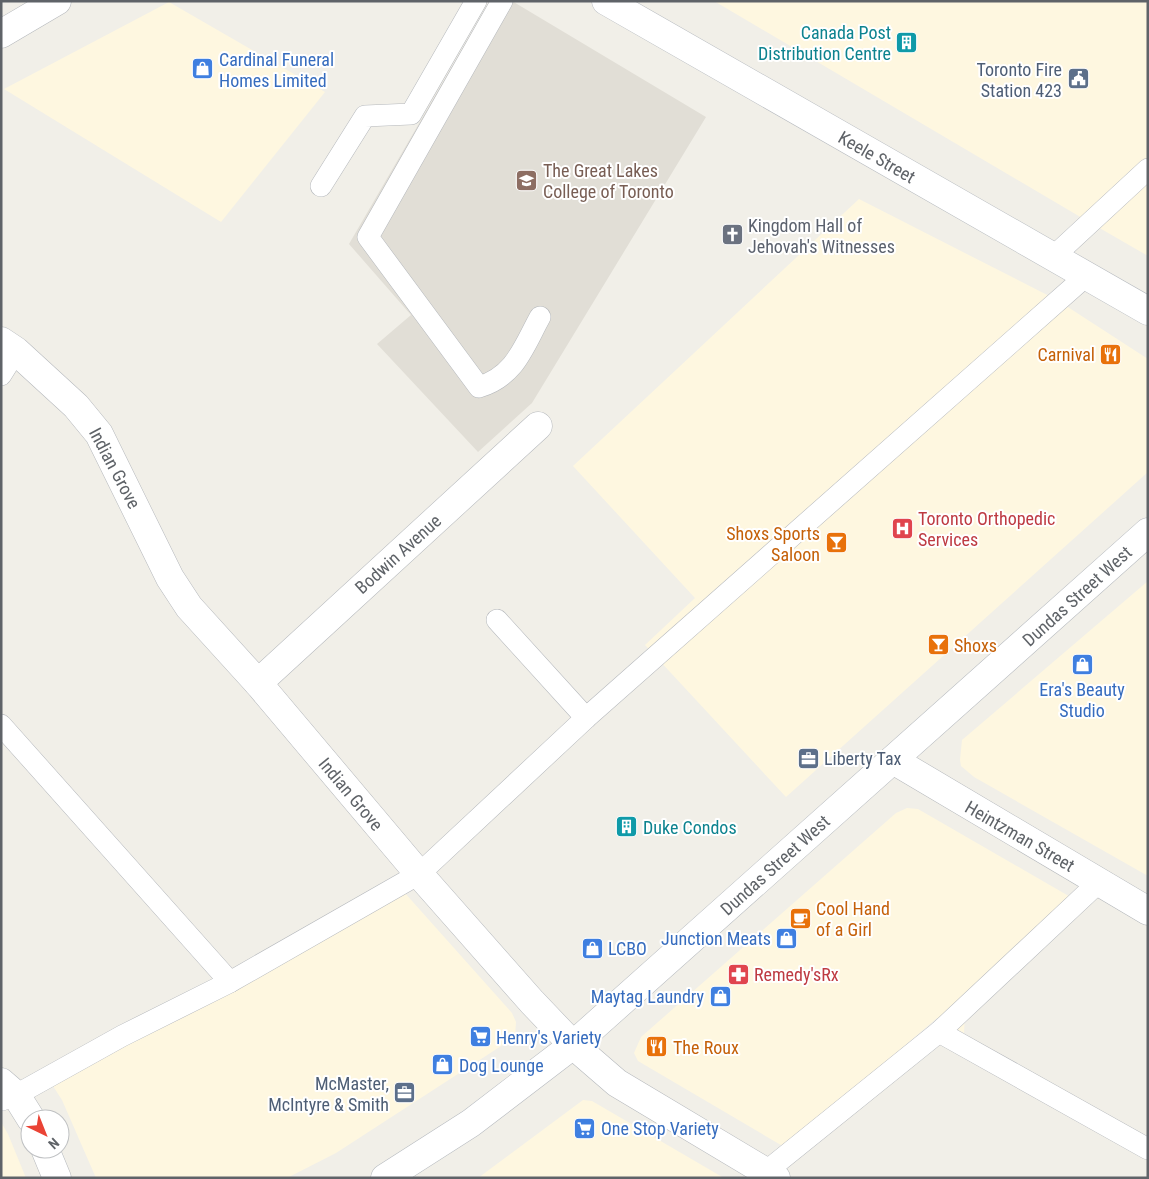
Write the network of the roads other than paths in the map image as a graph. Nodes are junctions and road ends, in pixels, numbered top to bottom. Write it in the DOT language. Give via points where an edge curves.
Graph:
graph roads {
  1 [pos="57,1"];
  2 [pos="476,1"];
  3 [pos="502,1"];
  4 [pos="606,1"];
  5 [pos="1,34"];
  6 [pos="1148,169"];
  7 [pos="321,186"];
  8 [pos="1053,257"];
  9 [pos="1086,276"];
  10 [pos="1148,311"];
  11 [pos="540,317"];
  12 [pos="9,346"];
  13 [pos="1,374"];
  14 [pos="538,426"];
  15 [pos="1148,532"];
  16 [pos="496,620"];
  17 [pos="258,683"];
  18 [pos="586,718"];
  19 [pos="1,725"];
  20 [pos="893,760"];
  21 [pos="419,874"];
  22 [pos="1099,882"];
  23 [pos="1148,911"];
  24 [pos="230,982"];
  25 [pos="939,1032"];
  26 [pos="573,1045"];
  27 [pos="6,1092"];
  28 [pos="22,1109"];
  29 [pos="1148,1149"];
  30 [pos="48,1159"];
  31 [pos="767,1176"];
  32 [pos="57,1178"];
  33 [pos="385,1178"];
  1 -- 5 [label="street"];
  2 -- 7 [label="lane" via="410,114 365,116"];
  3 -- 11 [label="lane" via="368,237 479,387 496,382 512,368"];
  4 -- 8 [label="street, Keele Street"];
  6 -- 8 [label="lane"];
  8 -- 9 [label="street, Keele Street"];
  9 -- 10 [label="street, Keele Street"];
  9 -- 18 [label="lane"];
  12 -- 13 [label="lane"];
  12 -- 17 [label="street, Indian Grove" via="76,406 99,434 189,608"];
  14 -- 17 [label="street, Bodwin Avenue"];
  15 -- 20 [label="street, Dundas Street West"];
  16 -- 18 [label="lane"];
  17 -- 21 [label="street, Indian Grove"];
  18 -- 21 [label="lane"];
  19 -- 24 [label="lane"];
  20 -- 22 [label="street, Heintzman Street"];
  20 -- 26 [label="street, Dundas Street West"];
  21 -- 24 [label="lane"];
  21 -- 26 [label="street, Indian Grove"];
  22 -- 23 [label="street, Heintzman Street"];
  22 -- 25 [label="lane"];
  24 -- 27 [label="lane"];
  25 -- 29 [label="lane"];
  25 -- 31 [label="lane"];
  26 -- 31 [label="street, Indian Grove" via="617,1083"];
  26 -- 33 [label="street, Dundas Street West" via="471,1123"];
  27 -- 28 [label="street"];
  30 -- 32 [label="street"];
}
